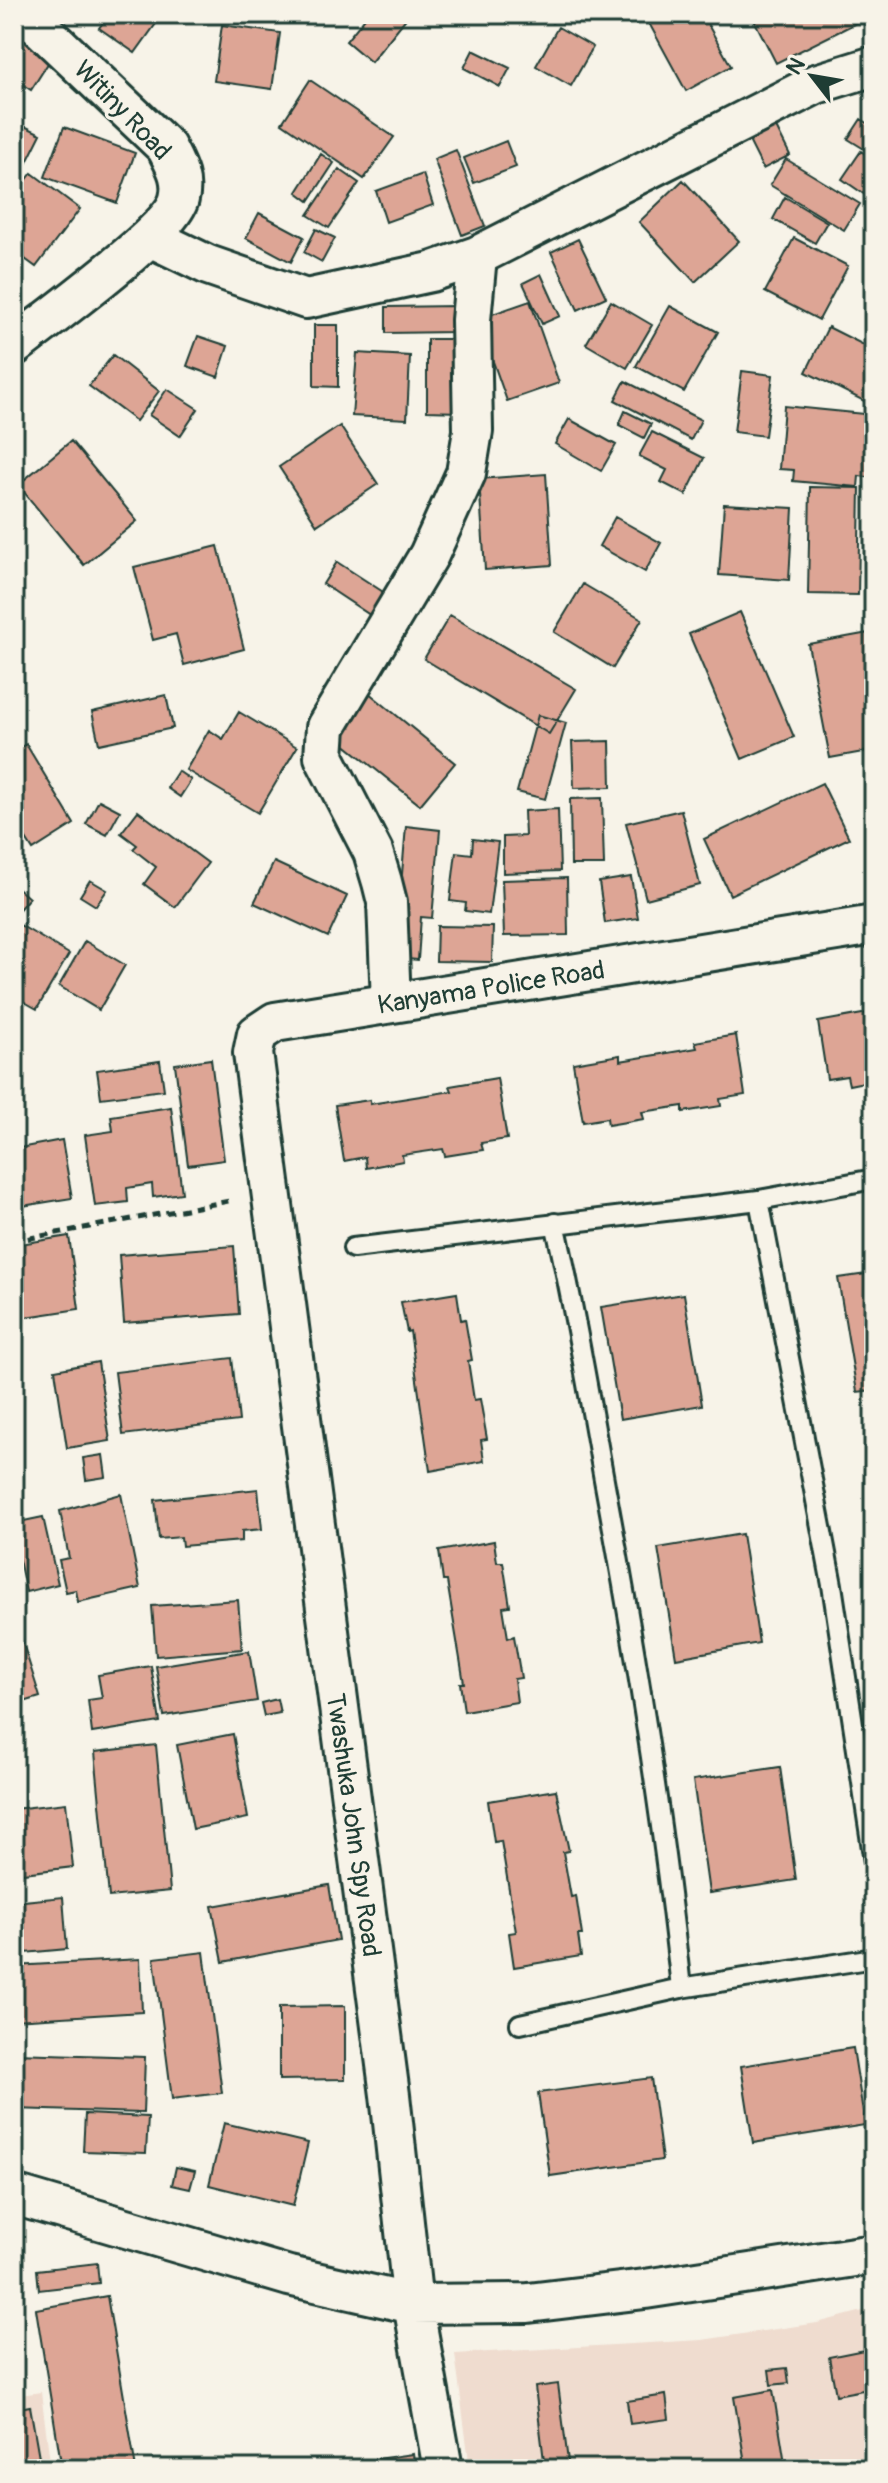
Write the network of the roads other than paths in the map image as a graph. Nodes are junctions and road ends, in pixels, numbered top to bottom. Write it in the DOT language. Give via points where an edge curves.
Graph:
graph roads {
  1 [pos="26,14"];
  2 [pos="874,66"];
  3 [pos="150,237"];
  4 [pos="477,256"];
  5 [pos="14,346"];
  6 [pos="874,925"];
  7 [pos="391,1003"];
  8 [pos="874,1179"];
  9 [pos="271,1180"];
  10 [pos="759,1200"];
  11 [pos="555,1223"];
  12 [pos="353,1248"];
  13 [pos="874,1862"];
  14 [pos="874,1958"];
  15 [pos="681,1988"];
  16 [pos="520,2024"];
  17 [pos="14,2195"];
  18 [pos="874,2254"];
  19 [pos="413,2304"];
  20 [pos="443,2469"];
  1 -- 3 [label="street, Witiny Road" via="166,147 181,176 179,202"];
  2 -- 4 [label="street" via="816,84"];
  3 -- 4 [label="street" via="208,265 306,299 431,272"];
  3 -- 5 [label="street"];
  4 -- 7 [label="street" via="471,320 473,431 466,473 429,555 326,727 324,757 373,852 387,902"];
  6 -- 7 [label="street, Kanyama Police Road"];
  7 -- 9 [label="street, Kanyama Police Road" via="275,1022 257,1034 253,1053"];
  8 -- 10 [label="lane"];
  9 -- 19 [label="street, Twashuka John Spy Road"];
  10 -- 11 [label="lane"];
  10 -- 13 [label="lane" via="829,1570"];
  11 -- 12 [label="lane"];
  11 -- 15 [label="lane" via="624,1584 668,1861"];
  14 -- 15 [label="lane"];
  15 -- 16 [label="lane"];
  17 -- 19 [label="street" via="289,2276"];
  18 -- 19 [label="street" via="528,2303"];
  19 -- 20 [label="street, Twashuka John Spy Road"];
}
